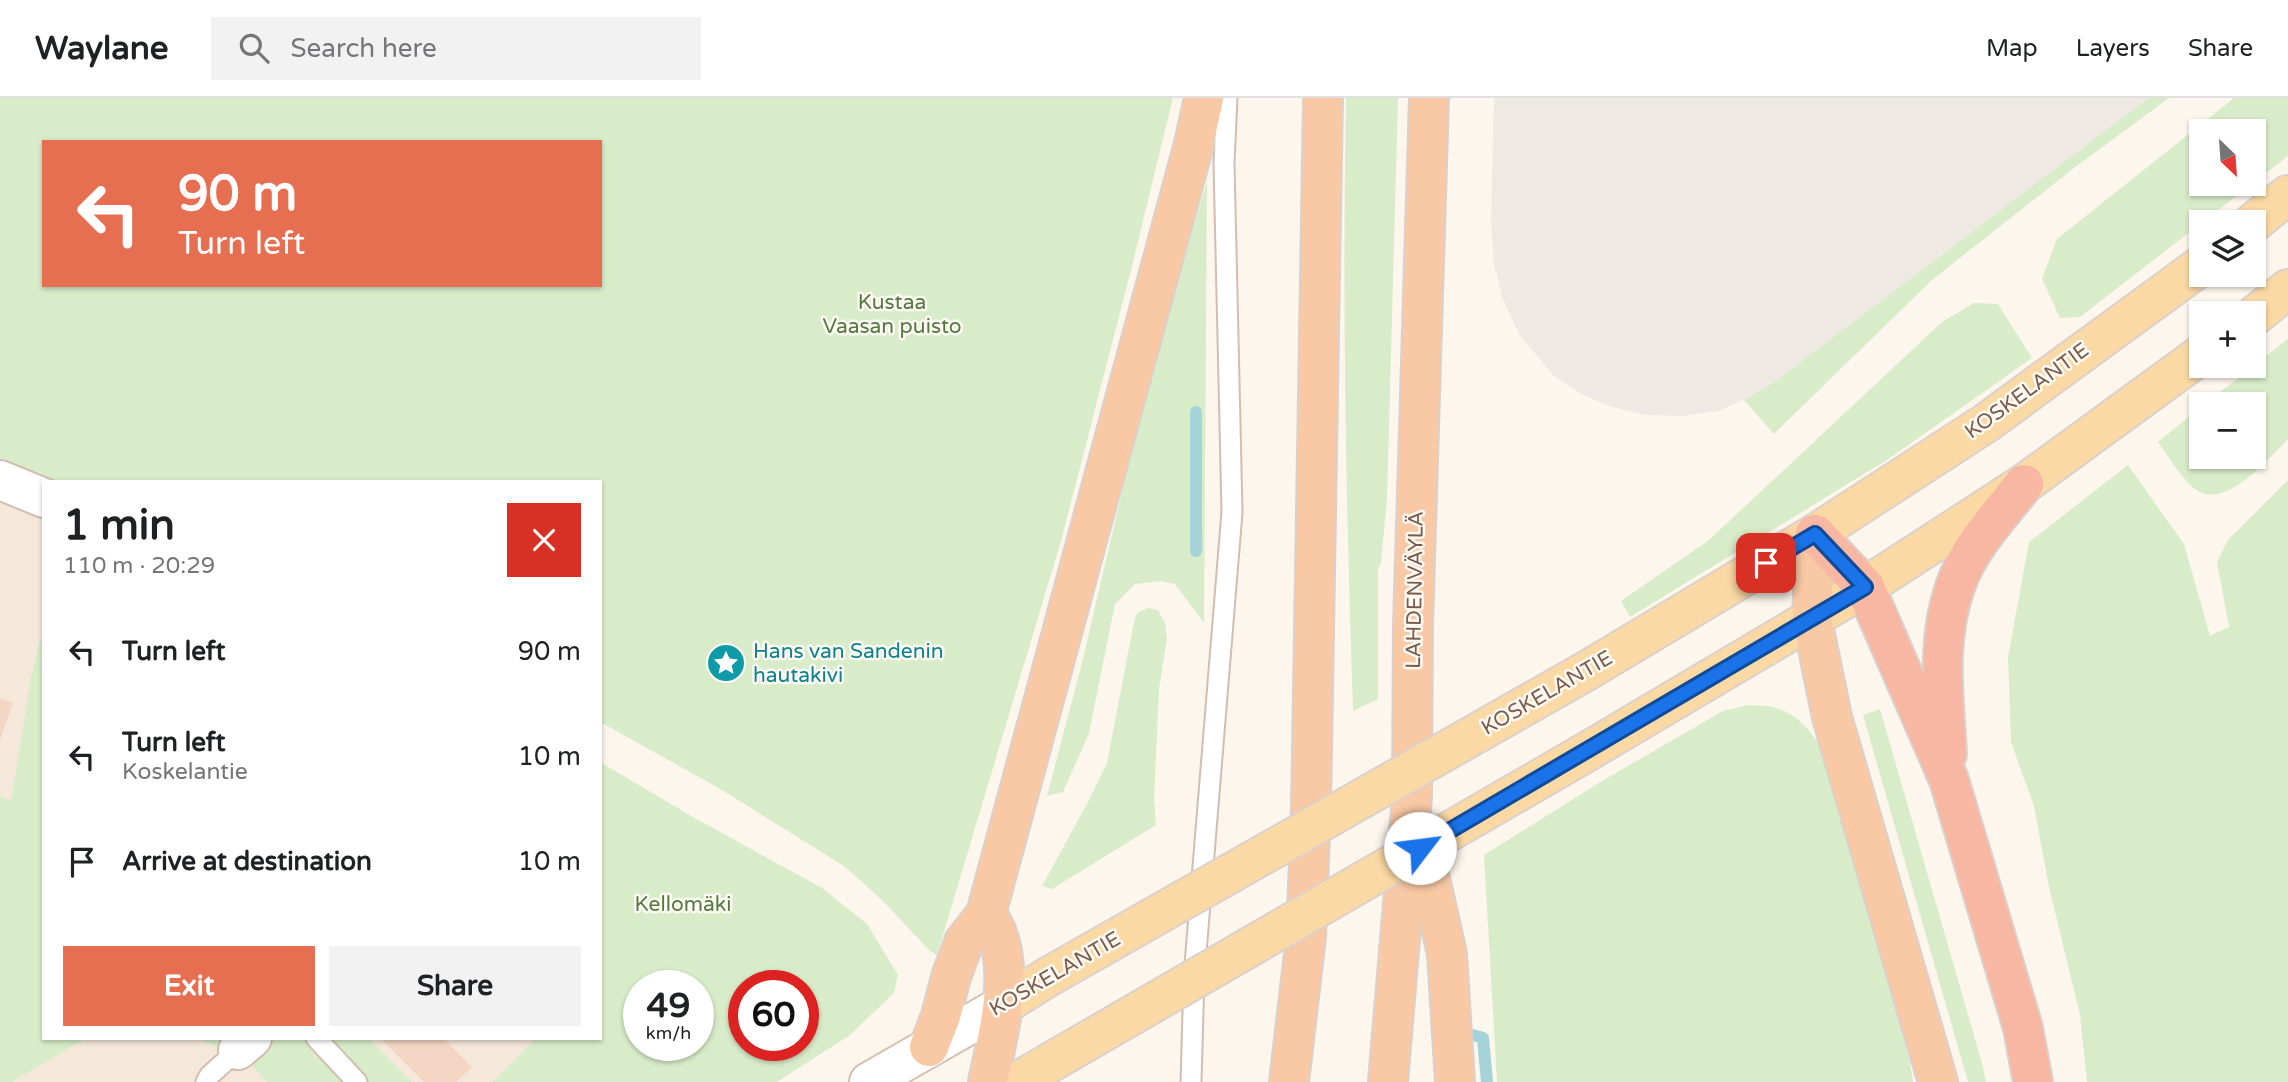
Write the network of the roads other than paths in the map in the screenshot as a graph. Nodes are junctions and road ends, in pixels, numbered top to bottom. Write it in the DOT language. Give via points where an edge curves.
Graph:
graph roads {
  1 [pos="1204,98"];
  2 [pos="1227,98"];
  3 [pos="1323,98"];
  4 [pos="1429,98"];
  5 [pos="2288,195"];
  6 [pos="2266,212"];
  7 [pos="2189,275"];
  8 [pos="2288,289"];
  9 [pos="2266,306"];
  10 [pos="2189,363"];
  11 [pos="0,480"];
  12 [pos="2024,484"];
  13 [pos="42,497"];
  14 [pos="1815,534"];
  15 [pos="1865,587"];
  16 [pos="1812,620"];
  17 [pos="1949,780"];
  18 [pos="1412,797"];
  19 [pos="986,914"];
  20 [pos="1005,1004"];
  21 [pos="318,1040"];
  22 [pos="245,1044"];
  23 [pos="929,1047"];
  24 [pos="1031,1073"];
  25 [pos="206,1082"];
  26 [pos="357,1082"];
  27 [pos="869,1082"];
  28 [pos="988,1082"];
  29 [pos="1191,1082"];
  30 [pos="1289,1082"];
  31 [pos="1388,1082"];
  32 [pos="1455,1082"];
  33 [pos="1938,1082"];
  34 [pos="2033,1082"];
  1 -- 19 [label="highway"];
  2 -- 29 [label="lane" via="1224,163 1233,512 1194,977"];
  3 -- 30 [label="highway" via="1311,809 1306,937"];
  4 -- 18 [label="highway, LAHDENVÄYLÄ"];
  5 -- 6 [label="main road"];
  7 -- 14 [label="main road, KOSKELANTIE" via="1986,423"];
  8 -- 9 [label="main road"];
  10 -- 12 [label="main road"];
  11 -- 13 [label="main road"];
  12 -- 15 [label="main road"];
  12 -- 17 [label="highway" via="1978,544 1955,587 1942,648"];
  14 -- 15 [label="highway"];
  14 -- 16 [label="highway"];
  14 -- 20 [label="main road, KOSKELANTIE, bridge" via="1588,670"];
  15 -- 16 [label="main road"];
  15 -- 17 [label="highway"];
  16 -- 24 [label="main road, bridge"];
  16 -- 33 [label="highway" via="1845,766"];
  17 -- 34 [label="highway" via="2024,1028"];
  18 -- 31 [label="highway, LAHDENVÄYLÄ"];
  18 -- 32 [label="highway" via="1447,954"];
  19 -- 20 [label="highway" via="996,926 1002,946"];
  19 -- 23 [label="highway" via="964,942"];
  20 -- 23 [label="main road, KOSKELANTIE"];
  20 -- 28 [label="highway"];
  21 -- 26 [label="lane"];
  22 -- 25 [label="lane"];
  23 -- 27 [label="main road, KOSKELANTIE"];
}
